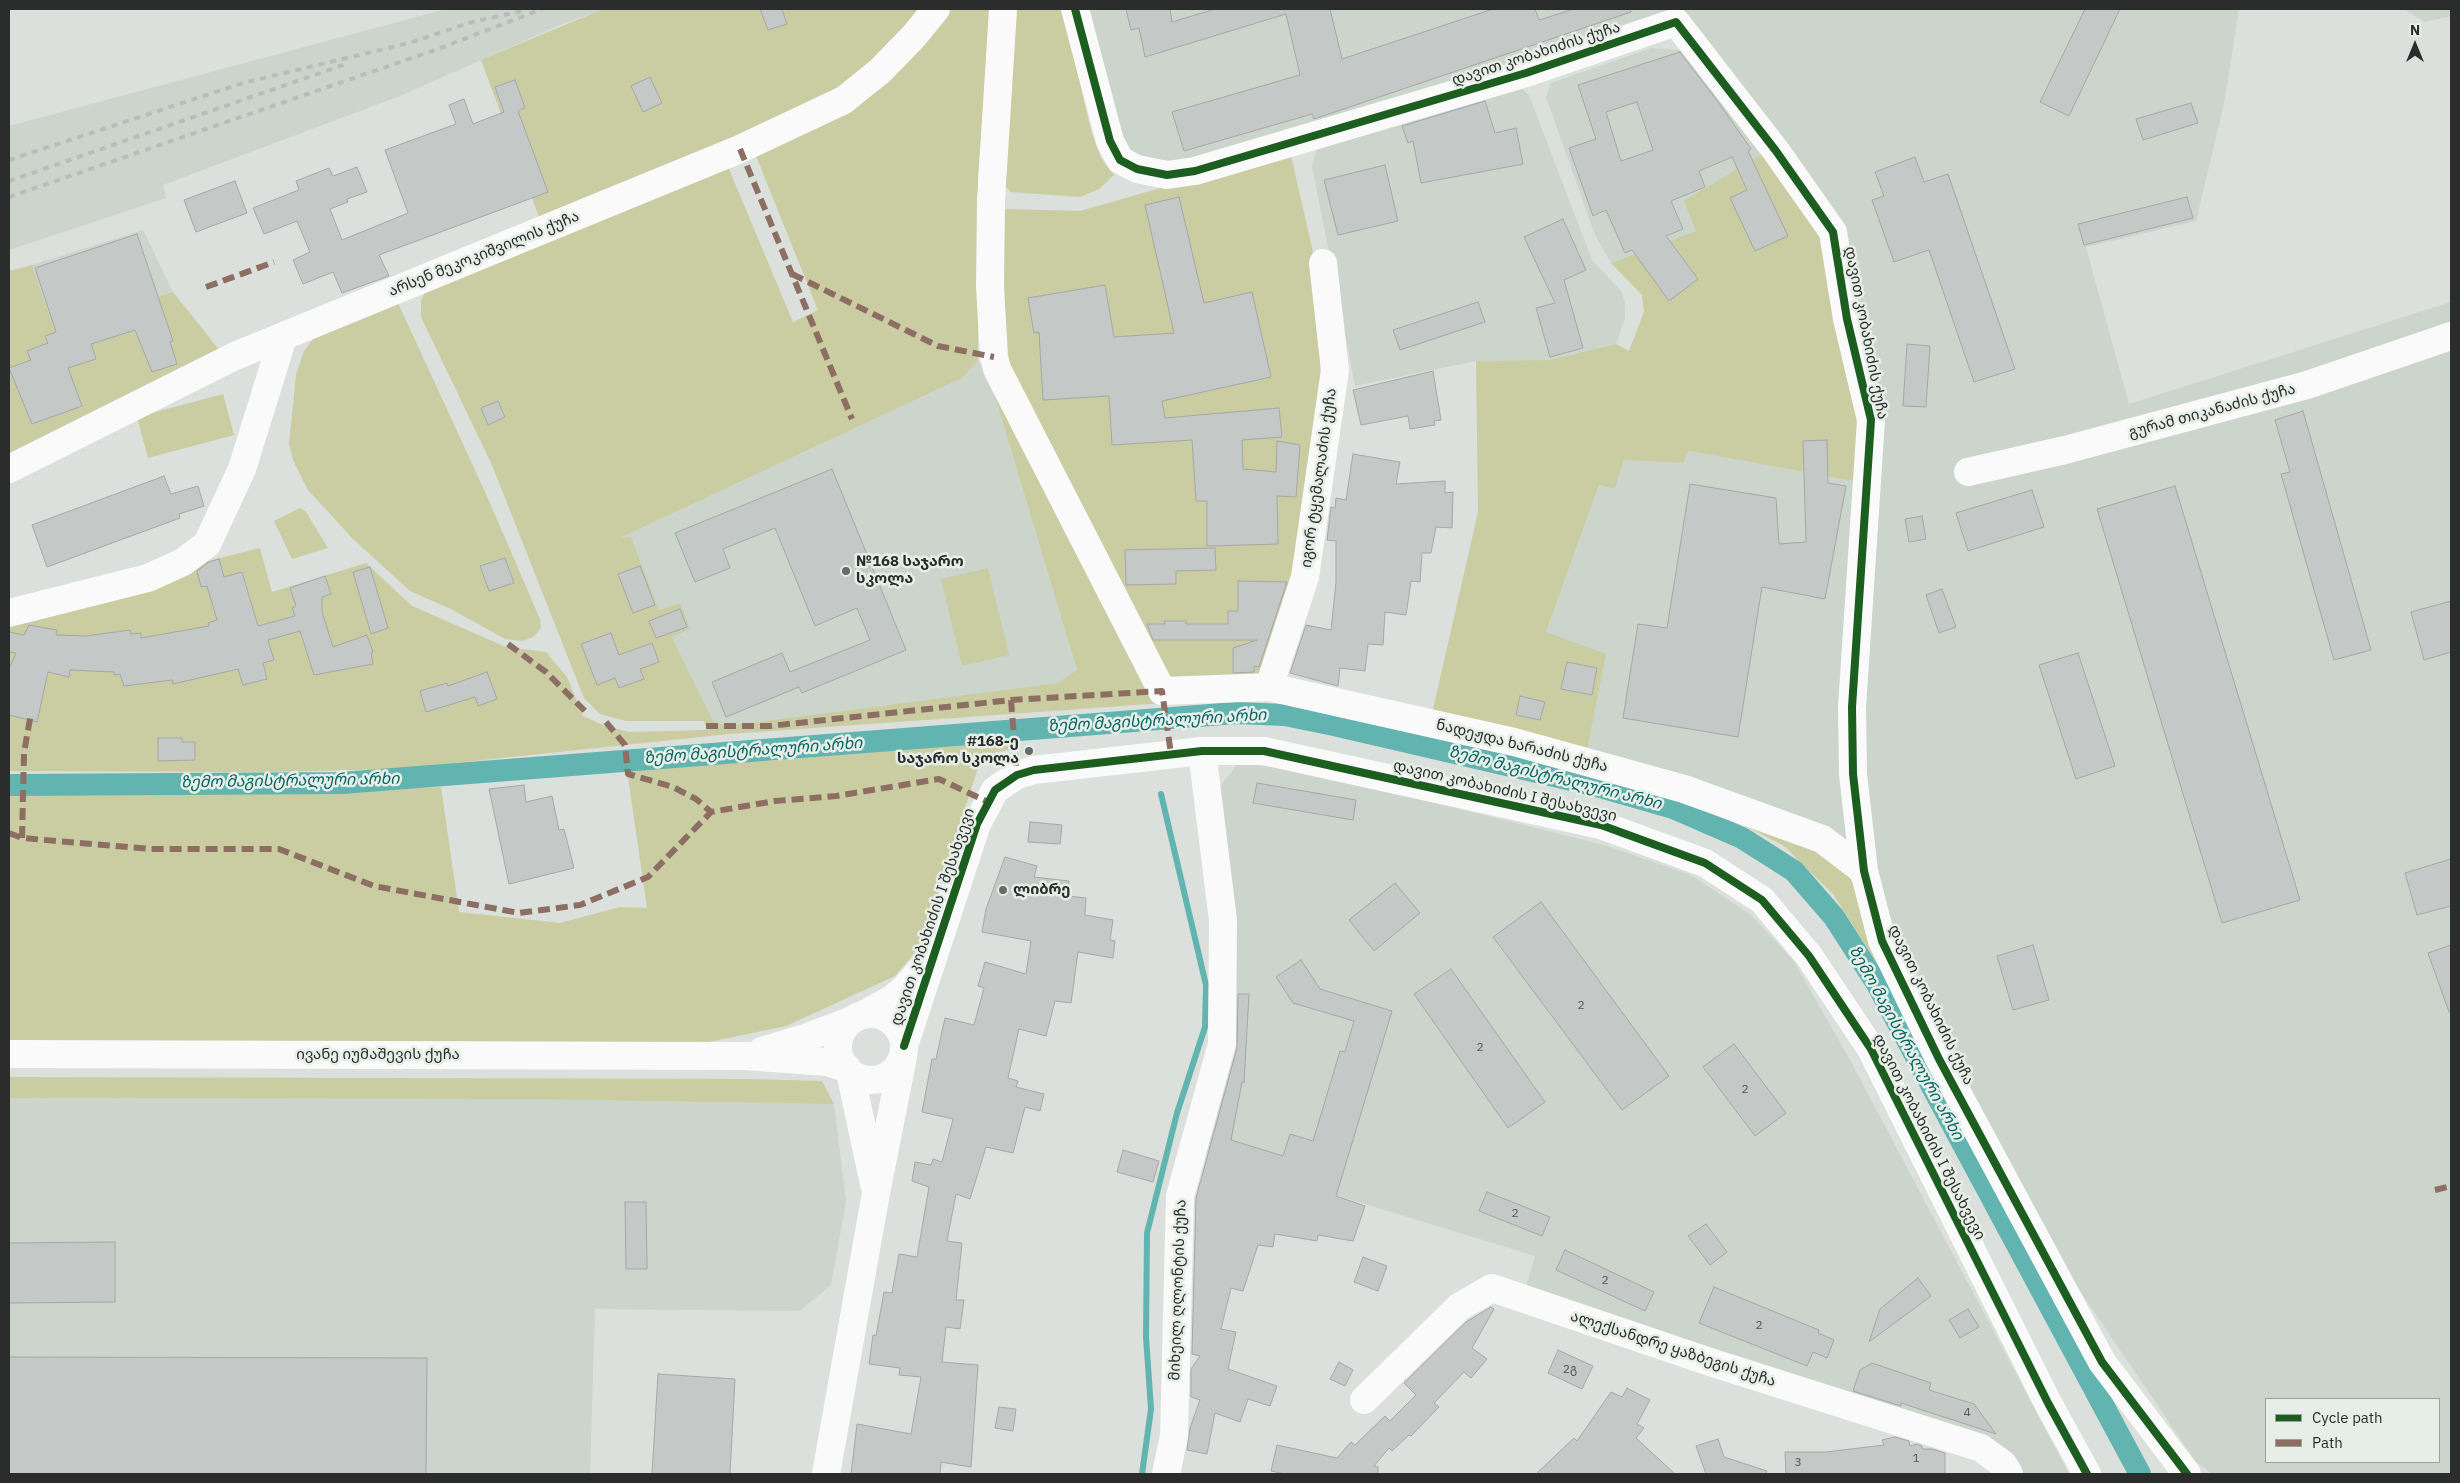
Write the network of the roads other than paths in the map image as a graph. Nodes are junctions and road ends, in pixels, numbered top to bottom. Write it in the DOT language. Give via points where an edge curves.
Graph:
graph roads {
  1 [pos="936,9"];
  2 [pos="1003,9"];
  3 [pos="1075,9"];
  4 [pos="1323,263"];
  5 [pos="2451,336"];
  6 [pos="283,337"];
  7 [pos="9,469"];
  8 [pos="1968,472"];
  9 [pos="9,613"];
  10 [pos="1269,687"];
  11 [pos="1202,751"];
  12 [pos="1864,871"];
  13 [pos="934,951"];
  14 [pos="856,1018"];
  15 [pos="904,1052"];
  16 [pos="9,1054"];
  17 [pos="746,1056"];
  18 [pos="848,1070"];
  19 [pos="876,1193"];
  20 [pos="1364,1400"];
  21 [pos="826,1474"];
  22 [pos="1166,1474"];
  23 [pos="2009,1474"];
  24 [pos="2087,1474"];
  25 [pos="2187,1474"];
  1 -- 6 [label="street, არსენ მეკოკიშვილის ქუჩა" via="882,70 844,100 740,149"];
  2 -- 10 [label="street, ნადეჟდა ხარაძის ქუჩა" via="991,200 990,286 994,357 998,369 1162,691"];
  3 -- 12 [label="street, დავით კობახიძის ქუჩა" via="1110,141 1120,160 1137,169 1167,175 1195,171 1517,76 1676,22 1776,151 1833,232 1847,319 1871,420 1852,707 1853,774"];
  4 -- 10 [label="street, იგორ ტყემალაძის ქუჩა" via="1335,370 1305,577"];
  5 -- 8 [label="street, გურამ თიკანაძის ქუჩა" via="2307,385 2065,450"];
  6 -- 7 [label="street, არსენ მეკოკიშვილის ქუჩა" via="235,356"];
  6 -- 9 [label="street" via="242,469 207,544 183,562 148,578"];
  10 -- 12 [label="street, ნადეჟდა ხარაძის ქუჩა" via="1514,742 1684,790 1822,839"];
  11 -- 13 [label="street, დავით კობახიძის I შესახვევი" via="1034,770 1005,781 995,790 977,824"];
  11 -- 22 [label="street, მიხეილ ღლონტის ქუჩა" via="1223,920 1222,1044 1180,1196 1174,1436"];
  11 -- 24 [label="street, დავით კობახიძის I შესახვევი" via="1264,752 1295,757 1601,825 1705,863 1762,900 1809,956 1871,1049 2048,1403"];
  12 -- 25 [label="street, დავით კობახიძის ქუჩა" via="1882,941 1939,1059 2097,1353"];
  13 -- 14 [label="street, დავით კობახიძის I შესახვევი" via="905,988"];
  13 -- 15 [label="street, დავით კობახიძის I შესახვევი"];
  14 -- 15 [label="street" via="883,1015 892,1020 903,1036"];
  14 -- 17 [label="street, ივანე იუმაშევის ქუჩა" via="802,1040"];
  14 -- 18 [label="street" via="840,1036 838,1044"];
  15 -- 18 [label="street" via="890,1074 880,1078 870,1080"];
  15 -- 19 [label="street, დავით კობახიძის I შესახვევი"];
  16 -- 17 [label="street, ივანე იუმაშევის ქუჩა"];
  17 -- 18 [label="street, ივანე იუმაშევის ქუჩა" via="827,1062"];
  18 -- 19 [label="street"];
  19 -- 21 [label="street, დავით კობახიძის I შესახვევი"];
  20 -- 23 [label="street, ალექსანდრე ყაზბეგის ქუჩა" via="1459,1306 1492,1288 1710,1362 1982,1448 2003,1464"];
}
